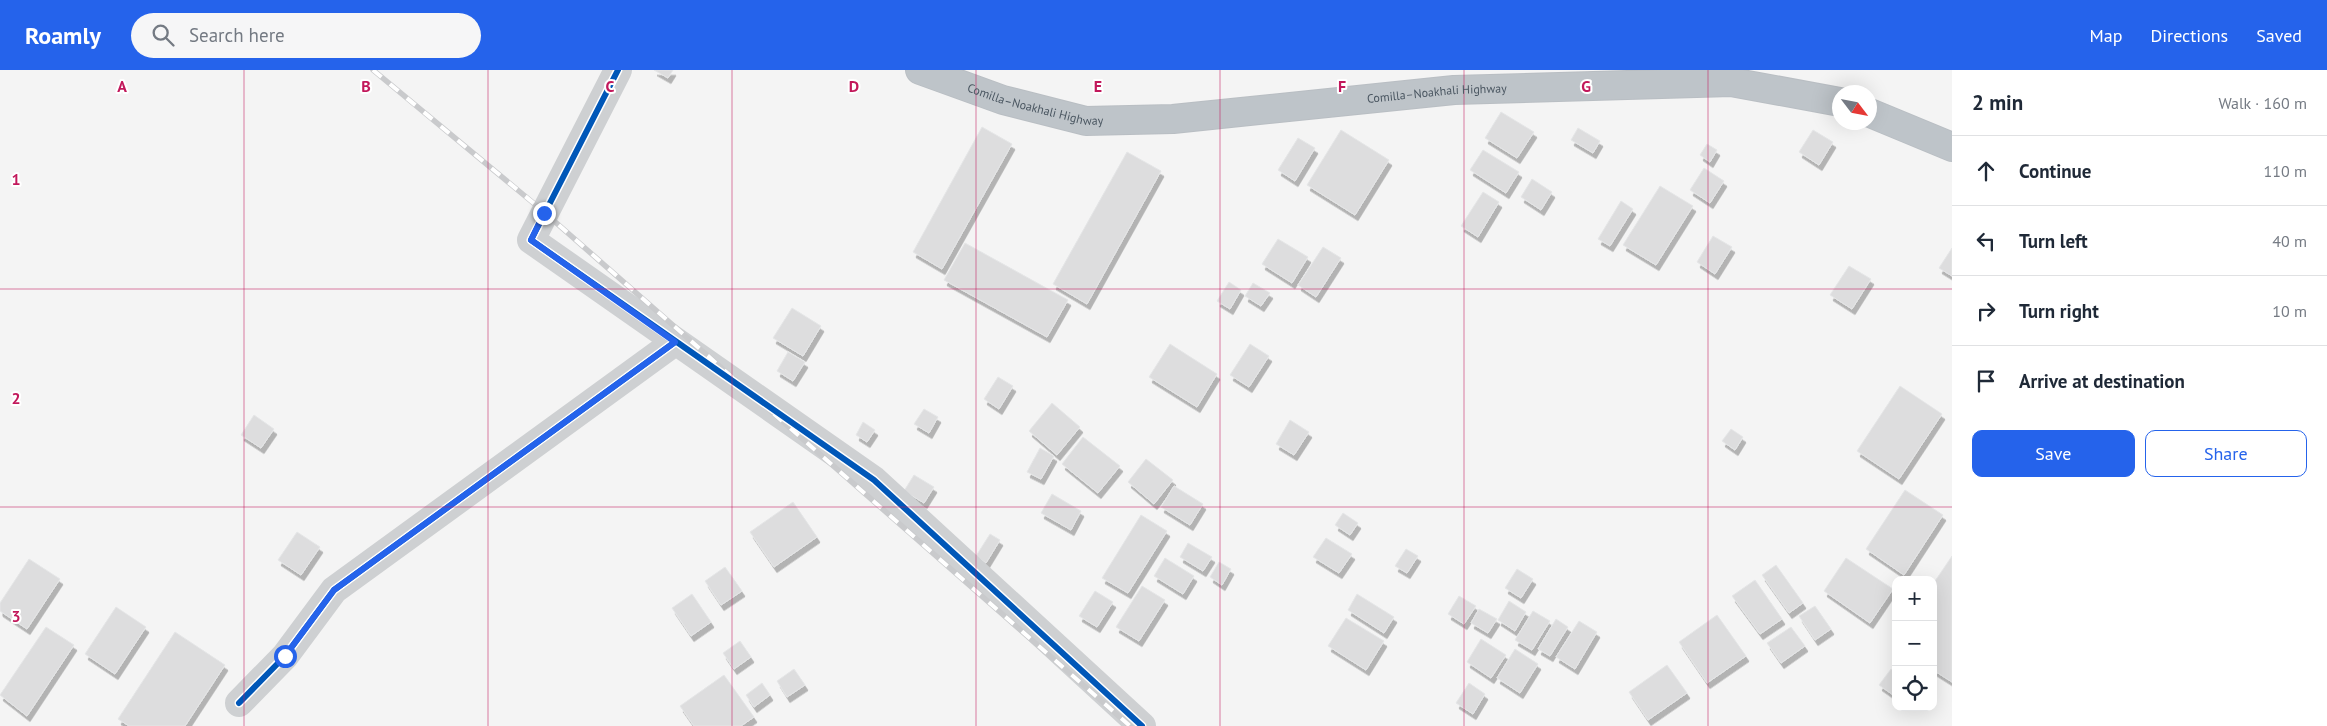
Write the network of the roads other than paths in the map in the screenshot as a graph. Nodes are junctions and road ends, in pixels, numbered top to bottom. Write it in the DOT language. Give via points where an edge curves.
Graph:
graph roads {
  1 [pos="618,70"];
  2 [pos="920,70"];
  3 [pos="1832,101"];
  4 [pos="1877,116"];
  5 [pos="1952,147"];
  6 [pos="675,342"];
  7 [pos="239,703"];
  8 [pos="1142,726"];
  1 -- 6 [label="street" via="531,240"];
  2 -- 3 [label="highway, Comilla–Noakhali Highway" via="1003,100 1086,121 1173,118 1454,90 1731,82"];
  4 -- 5 [label="highway"];
  6 -- 7 [label="street" via="334,590 285,656"];
  6 -- 8 [label="street" via="874,480"];
}
